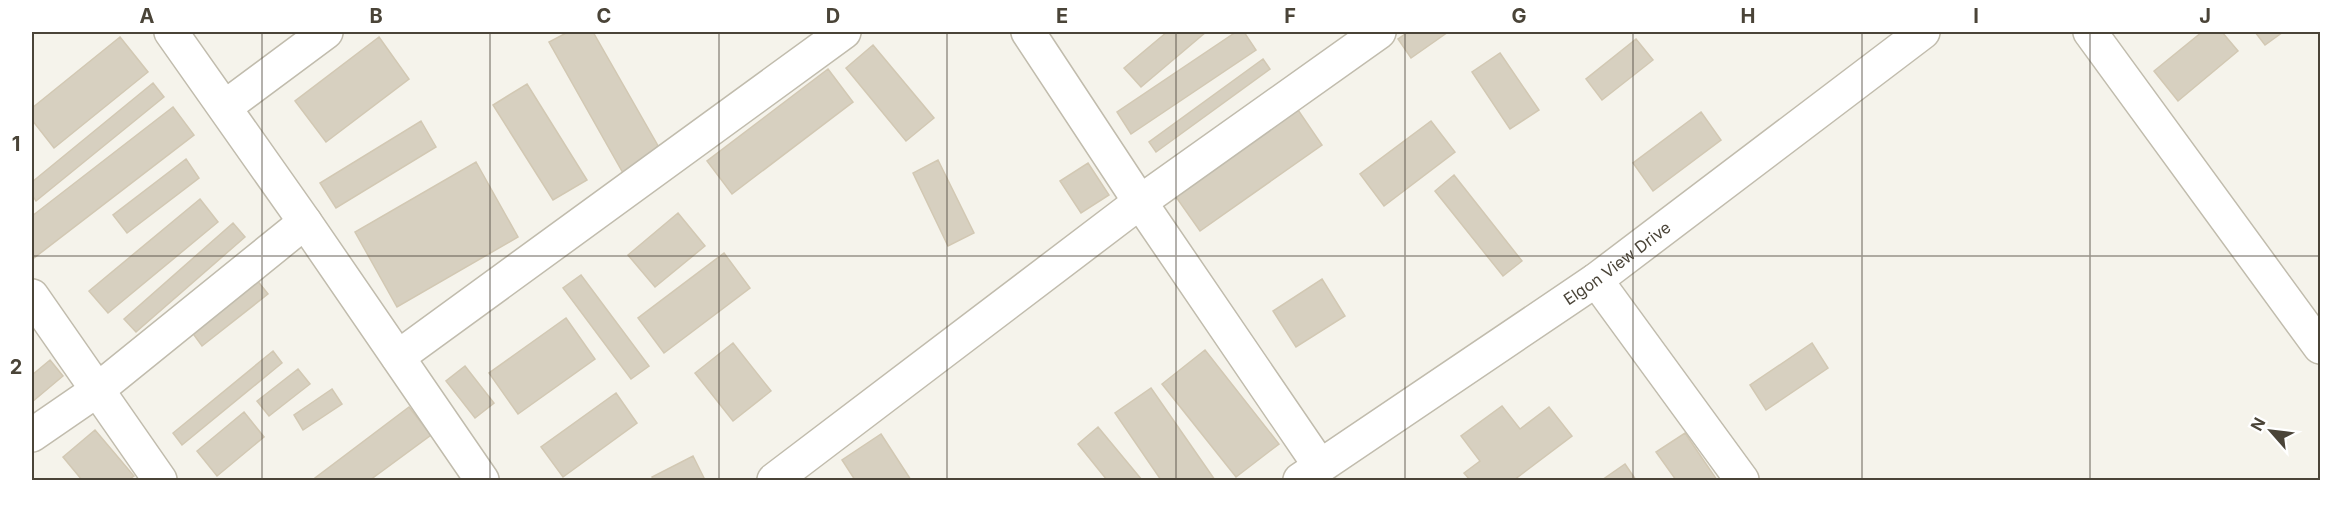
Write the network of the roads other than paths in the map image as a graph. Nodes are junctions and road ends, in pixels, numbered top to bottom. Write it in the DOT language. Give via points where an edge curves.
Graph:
graph roads {
  1 [pos="171,32"];
  2 [pos="326,32"];
  3 [pos="844,32"];
  4 [pos="1028,32"];
  5 [pos="1379,32"];
  6 [pos="1923,32"];
  7 [pos="2090,32"];
  8 [pos="225,107"];
  9 [pos="1140,202"];
  10 [pos="304,222"];
  11 [pos="1596,280"];
  12 [pos="32,296"];
  13 [pos="2320,347"];
  14 [pos="398,357"];
  15 [pos="96,391"];
  16 [pos="32,435"];
  17 [pos="1310,473"];
  18 [pos="160,480"];
  19 [pos="482,480"];
  20 [pos="774,480"];
  21 [pos="1742,480"];
  1 -- 8 [label="street"];
  2 -- 8 [label="street"];
  3 -- 14 [label="street"];
  4 -- 9 [label="street"];
  5 -- 9 [label="street"];
  6 -- 11 [label="street, Elgon View Drive"];
  7 -- 13 [label="street"];
  8 -- 10 [label="street"];
  9 -- 17 [label="street"];
  9 -- 20 [label="street"];
  10 -- 14 [label="street"];
  10 -- 15 [label="street"];
  11 -- 17 [label="street, Elgon View Drive"];
  11 -- 21 [label="street"];
  12 -- 15 [label="street"];
  14 -- 19 [label="street"];
  15 -- 16 [label="street"];
  15 -- 18 [label="street"];
}
